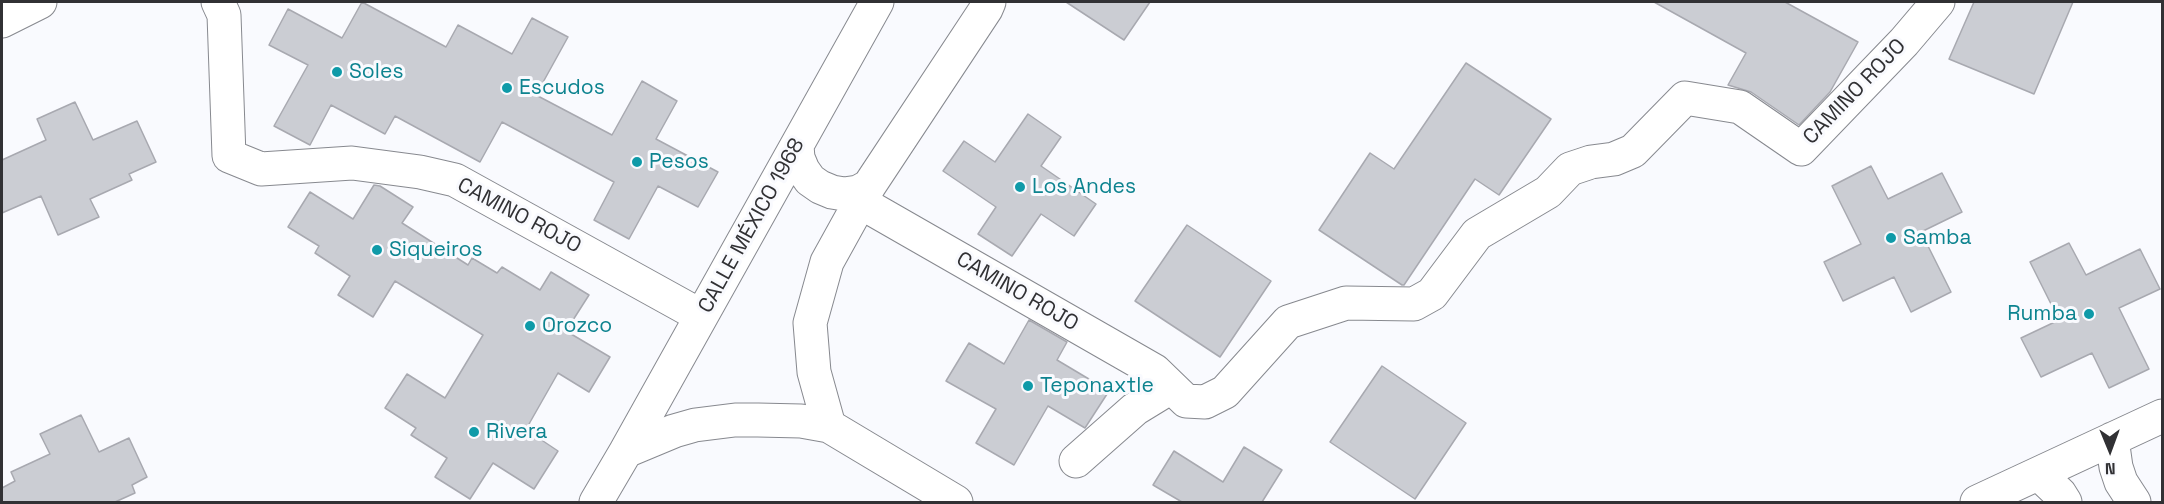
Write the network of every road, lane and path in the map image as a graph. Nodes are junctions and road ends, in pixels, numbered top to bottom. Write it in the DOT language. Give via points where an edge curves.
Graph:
graph roads {
  1 [pos="40,2"];
  2 [pos="218,2"];
  3 [pos="877,2"];
  4 [pos="989,2"];
  5 [pos="1938,2"];
  6 [pos="2,21"];
  7 [pos="797,146"];
  8 [pos="865,194"];
  9 [pos="701,316"];
  10 [pos="1171,387"];
  11 [pos="2163,416"];
  12 [pos="829,426"];
  13 [pos="2112,439"];
  14 [pos="626,451"];
  15 [pos="1076,460"];
  16 [pos="2039,474"];
  17 [pos="596,502"];
  18 [pos="956,502"];
  19 [pos="1977,502"];
  20 [pos="2065,502"];
  21 [pos="2134,502"];
  1 -- 6 [label="street"];
  2 -- 9 [label="street, CAMINO ROJO" via="224,15 229,156 261,169 352,163 455,180"];
  3 -- 7 [label="street, CALLE MÉXICO 1968"];
  4 -- 8 [label="street"];
  5 -- 10 [label="street, CAMINO ROJO" via="1801,148 1740,107 1685,98 1633,152 1570,169 1548,192 1477,234 1432,294 1414,304 1346,303 1288,322 1225,392 1206,402 1185,401"];
  7 -- 8 [label="street" via="798,158 810,180 832,192"];
  7 -- 9 [label="street, CALLE MÉXICO 1968"];
  8 -- 10 [label="street, CAMINO ROJO" via="1155,371"];
  8 -- 12 [label="street" via="828,262 810,322 814,372"];
  9 -- 14 [label="street, CALLE MÉXICO 1968"];
  10 -- 15 [label="street" via="1135,409"];
  11 -- 13 [label="street"];
  12 -- 14 [label="street" via="779,420 714,422 674,431"];
  12 -- 18 [label="street"];
  13 -- 16 [label="street"];
  13 -- 21 [label="street" via="2121,482"];
  14 -- 17 [label="street, CALLE MÉXICO 1968"];
  16 -- 19 [label="street"];
  16 -- 20 [label="street"];
}
